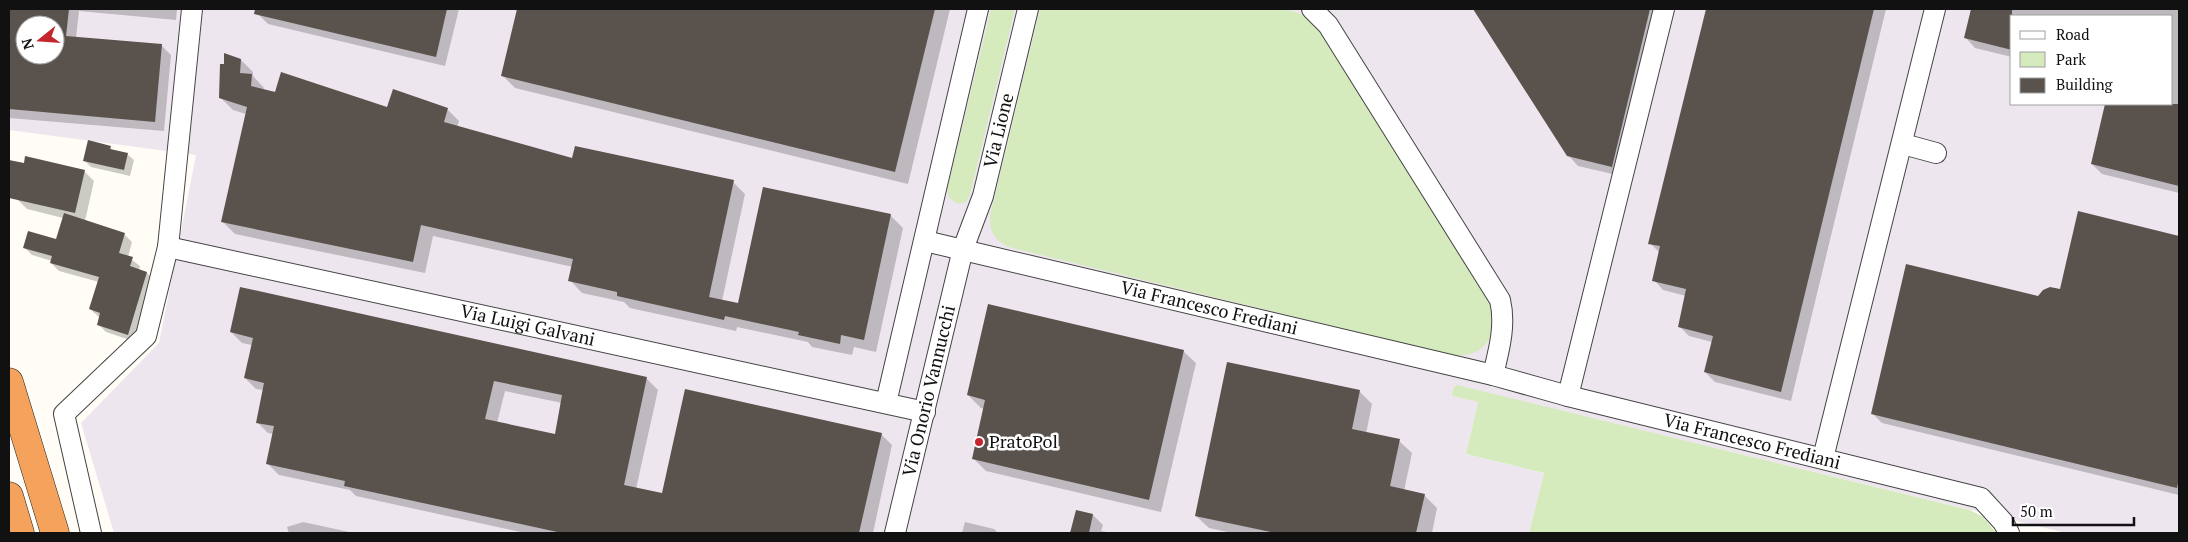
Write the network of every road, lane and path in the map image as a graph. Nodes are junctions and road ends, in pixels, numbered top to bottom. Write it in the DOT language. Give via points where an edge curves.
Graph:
graph roads {
  1 [pos="192,9"];
  2 [pos="978,9"];
  3 [pos="1028,9"];
  4 [pos="1312,9"];
  5 [pos="1664,9"];
  6 [pos="1935,9"];
  7 [pos="1902,144"];
  8 [pos="1936,153"];
  9 [pos="925,240"];
  10 [pos="168,247"];
  11 [pos="963,249"];
  12 [pos="1493,376"];
  13 [pos="9,382"];
  14 [pos="1568,396"];
  15 [pos="886,403"];
  16 [pos="925,412"];
  17 [pos="1823,458"];
  18 [pos="9,496"];
  19 [pos="2006,528"];
  20 [pos="20,533"];
  21 [pos="54,533"];
  22 [pos="91,533"];
  23 [pos="895,533"];
  1 -- 10 [label="street"];
  2 -- 9 [label="street"];
  3 -- 11 [label="street, Via Lione" via="983,196"];
  4 -- 12 [label="street" via="1328,25 1500,300 1502,331"];
  5 -- 14 [label="street"];
  6 -- 7 [label="street"];
  7 -- 8 [label="street"];
  7 -- 17 [label="street"];
  9 -- 11 [label="street, Via Francesco Frediani"];
  9 -- 15 [label="street"];
  10 -- 15 [label="street, Via Luigi Galvani"];
  10 -- 22 [label="street" via="146,336 64,414"];
  11 -- 12 [label="street, Via Francesco Frediani"];
  11 -- 16 [label="street, Via Onorio Vannucchi"];
  12 -- 14 [label="street, Via Francesco Frediani"];
  13 -- 21 [label="highway"];
  14 -- 17 [label="street, Via Francesco Frediani"];
  15 -- 16 [label="street, Via Luigi Galvani"];
  16 -- 23 [label="street, Via Onorio Vannucchi"];
  17 -- 19 [label="street, Via Francesco Frediani" via="1981,498"];
  18 -- 20 [label="highway"];
}
